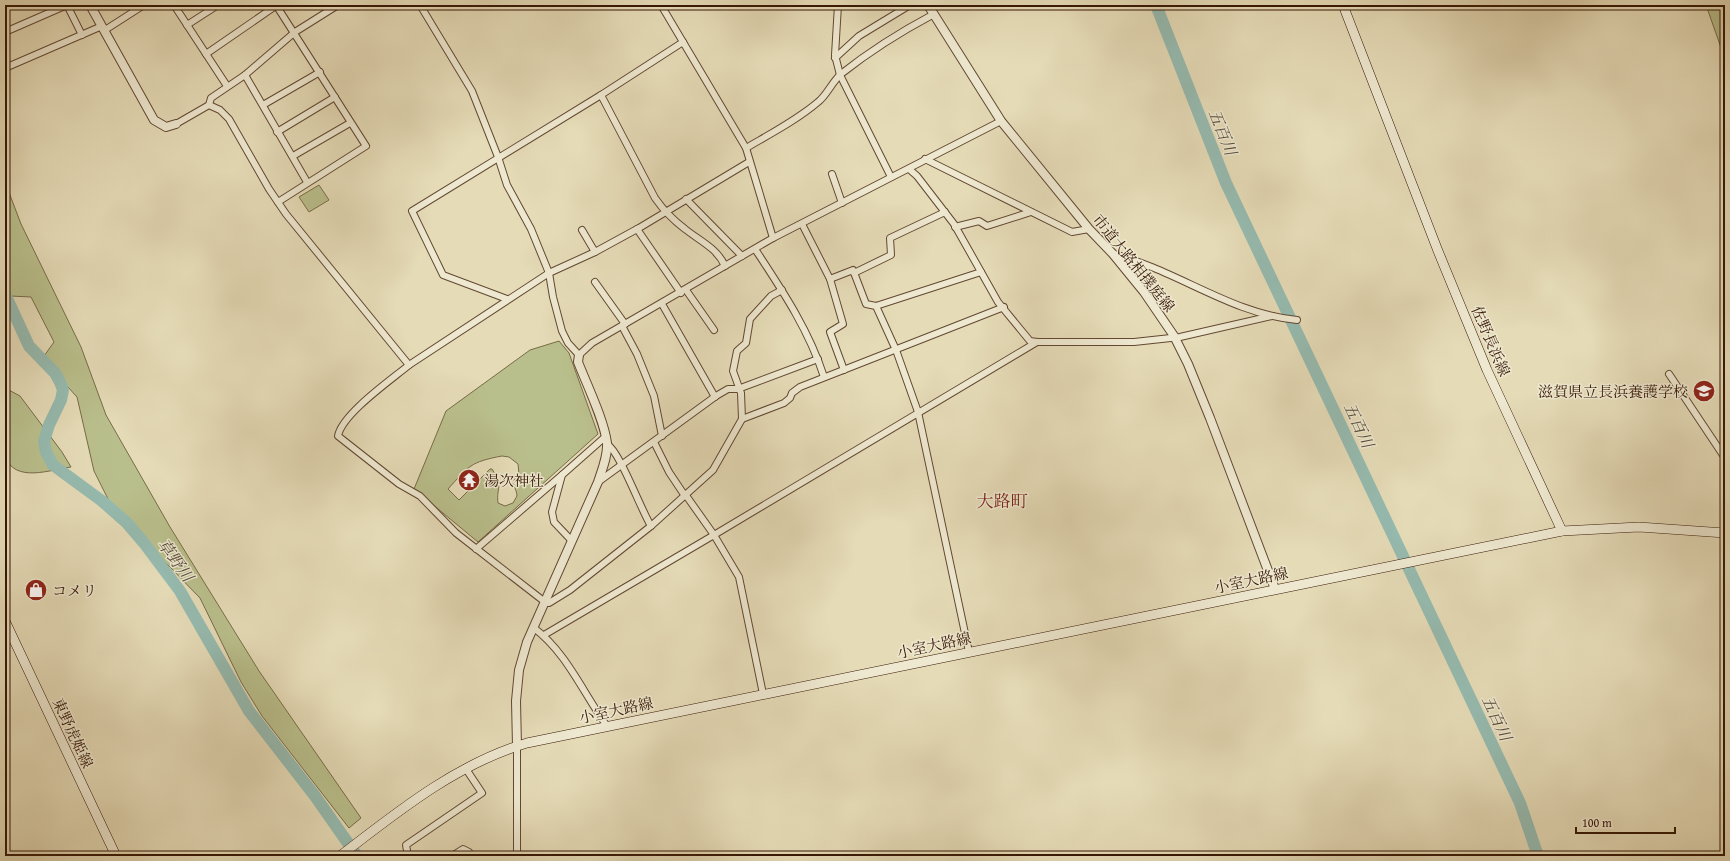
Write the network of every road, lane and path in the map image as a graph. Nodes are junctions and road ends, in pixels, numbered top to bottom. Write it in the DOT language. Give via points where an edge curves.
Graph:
graph roads {
  1 [pos="67,5"];
  2 [pos="90,5"];
  3 [pos="144,5"];
  4 [pos="174,5"];
  5 [pos="218,5"];
  6 [pos="276,5"];
  7 [pos="338,5"];
  8 [pos="420,5"];
  9 [pos="661,5"];
  10 [pos="838,5"];
  11 [pos="910,5"];
  12 [pos="928,5"];
  13 [pos="1343,5"];
  14 [pos="934,14"];
  15 [pos="187,25"];
  16 [pos="104,28"];
  17 [pos="5,32"];
  18 [pos="295,32"];
  19 [pos="82,35"];
  20 [pos="683,42"];
  21 [pos="206,54"];
  22 [pos="835,58"];
  23 [pos="5,68"];
  24 [pos="320,72"];
  25 [pos="245,75"];
  26 [pos="840,75"];
  27 [pos="227,86"];
  28 [pos="601,95"];
  29 [pos="335,97"];
  30 [pos="209,105"];
  31 [pos="263,105"];
  32 [pos="1001,121"];
  33 [pos="350,123"];
  34 [pos="176,124"];
  35 [pos="277,132"];
  36 [pos="746,148"];
  37 [pos="293,156"];
  38 [pos="498,158"];
  39 [pos="925,159"];
  40 [pos="749,162"];
  41 [pos="909,169"];
  42 [pos="832,174"];
  43 [pos="891,177"];
  44 [pos="308,182"];
  45 [pos="686,199"];
  46 [pos="278,202"];
  47 [pos="842,203"];
  48 [pos="664,212"];
  49 [pos="945,212"];
  50 [pos="1032,212"];
  51 [pos="802,224"];
  52 [pos="955,227"];
  53 [pos="637,229"];
  54 [pos="1089,229"];
  55 [pos="582,230"];
  56 [pos="773,238"];
  57 [pos="755,249"];
  58 [pos="595,252"];
  59 [pos="1113,254"];
  60 [pos="742,256"];
  61 [pos="725,266"];
  62 [pos="981,272"];
  63 [pos="549,273"];
  64 [pos="854,273"];
  65 [pos="830,279"];
  66 [pos="595,282"];
  67 [pos="782,290"];
  68 [pos="684,291"];
  69 [pos="507,299"];
  70 [pos="662,304"];
  71 [pos="876,306"];
  72 [pos="1004,308"];
  73 [pos="1272,316"];
  74 [pos="1297,320"];
  75 [pos="623,325"];
  76 [pos="714,330"];
  77 [pos="1174,336"];
  78 [pos="1037,342"];
  79 [pos="896,350"];
  80 [pos="579,355"];
  81 [pos="818,359"];
  82 [pos="409,365"];
  83 [pos="844,370"];
  84 [pos="1669,374"];
  85 [pos="824,377"];
  86 [pos="738,389"];
  87 [pos="714,397"];
  88 [pos="918,412"];
  89 [pos="742,419"];
  90 [pos="662,436"];
  91 [pos="606,440"];
  92 [pos="654,442"];
  93 [pos="1725,458"];
  94 [pos="622,466"];
  95 [pos="562,475"];
  96 [pos="598,482"];
  97 [pos="685,495"];
  98 [pos="651,526"];
  99 [pos="1562,532"];
  100 [pos="1725,533"];
  101 [pos="714,535"];
  102 [pos="572,541"];
  103 [pos="476,549"];
  104 [pos="1275,589"];
  105 [pos="545,602"];
  106 [pos="5,621"];
  107 [pos="534,628"];
  108 [pos="7,633"];
  109 [pos="544,635"];
  110 [pos="969,652"];
  111 [pos="763,694"];
  112 [pos="607,726"];
  113 [pos="517,746"];
  114 [pos="466,769"];
  115 [pos="116,856"];
  116 [pos="340,856"];
  117 [pos="408,856"];
  118 [pos="452,856"];
  119 [pos="470,856"];
  120 [pos="517,856"];
  1 -- 17 [label="street"];
  1 -- 19 [label="street"];
  2 -- 16 [label="street"];
  3 -- 16 [label="street"];
  4 -- 15 [label="street"];
  5 -- 15 [label="street"];
  6 -- 18 [label="street"];
  6 -- 21 [label="street"];
  7 -- 18 [label="street"];
  8 -- 38 [label="street" via="472,91"];
  9 -- 20 [label="street"];
  10 -- 22 [label="street"];
  11 -- 22 [label="street" via="859,36"];
  12 -- 14 [label="street, 市道大路相撲庭線"];
  13 -- 99 [label="main road, 佐野長浜線" via="1487,370"];
  14 -- 26 [label="street" via="906,29"];
  14 -- 32 [label="street, 市道大路相撲庭線"];
  15 -- 21 [label="street"];
  16 -- 19 [label="street"];
  16 -- 34 [label="street" via="154,120 166,127"];
  18 -- 24 [label="street"];
  18 -- 25 [label="street"];
  19 -- 23 [label="street"];
  20 -- 28 [label="street"];
  20 -- 36 [label="street"];
  21 -- 27 [label="street"];
  22 -- 26 [label="street"];
  24 -- 29 [label="street"];
  24 -- 31 [label="street"];
  25 -- 27 [label="street"];
  25 -- 31 [label="street"];
  26 -- 36 [label="street" via="819,102"];
  26 -- 43 [label="street"];
  27 -- 30 [label="street" via="211,98"];
  28 -- 38 [label="street"];
  28 -- 48 [label="street"];
  29 -- 33 [label="street"];
  29 -- 35 [label="street"];
  30 -- 34 [label="street"];
  30 -- 46 [label="street" via="220,110 229,119"];
  31 -- 35 [label="street"];
  32 -- 39 [label="street"];
  32 -- 54 [label="street, 市道大路相撲庭線"];
  33 -- 37 [label="street"];
  33 -- 44 [label="street" via="366,146"];
  35 -- 37 [label="street"];
  36 -- 40 [label="street"];
  37 -- 44 [label="street"];
  38 -- 63 [label="street" via="507,185 531,229"];
  38 -- 69 [label="street" via="412,211 443,275"];
  39 -- 41 [label="street"];
  39 -- 50 [label="street"];
  40 -- 45 [label="street"];
  40 -- 56 [label="street"];
  41 -- 43 [label="street"];
  41 -- 49 [label="street"];
  42 -- 47 [label="street"];
  43 -- 47 [label="street"];
  44 -- 46 [label="street"];
  45 -- 48 [label="street"];
  45 -- 60 [label="street"];
  46 -- 82 [label="street"];
  47 -- 51 [label="street"];
  48 -- 53 [label="street"];
  48 -- 61 [label="street" via="685,230 709,245 722,258"];
  49 -- 52 [label="street"];
  49 -- 64 [label="street" via="890,238 891,255"];
  50 -- 52 [label="street" via="988,226 979,221"];
  50 -- 54 [label="street" via="1072,232"];
  51 -- 56 [label="street"];
  51 -- 65 [label="street"];
  52 -- 62 [label="street"];
  53 -- 58 [label="street"];
  53 -- 68 [label="street"];
  54 -- 59 [label="street, 市道大路相撲庭線"];
  55 -- 58 [label="street"];
  56 -- 57 [label="street"];
  57 -- 60 [label="street"];
  57 -- 67 [label="street"];
  58 -- 63 [label="street"];
  59 -- 73 [label="street" via="1133,260 1237,306"];
  59 -- 77 [label="street, 市道大路相撲庭線" via="1144,292"];
  60 -- 61 [label="street"];
  61 -- 68 [label="street"];
  62 -- 71 [label="street"];
  62 -- 72 [label="street"];
  63 -- 69 [label="street"];
  63 -- 80 [label="street" via="562,331 568,343"];
  64 -- 65 [label="street" via="853,270"];
  64 -- 71 [label="street" via="866,304"];
  65 -- 83 [label="street" via="843,324 830,332"];
  66 -- 75 [label="street"];
  67 -- 81 [label="street" via="794,308"];
  67 -- 86 [label="street" via="771,296 750,319 746,343 737,351 733,371"];
  68 -- 70 [label="street"];
  68 -- 76 [label="street"];
  69 -- 82 [label="street"];
  70 -- 75 [label="street"];
  70 -- 87 [label="street"];
  71 -- 79 [label="street"];
  72 -- 78 [label="street" via="1030,341"];
  72 -- 79 [label="street"];
  73 -- 74 [label="street"];
  73 -- 77 [label="street" via="1180,337"];
  75 -- 80 [label="street" via="592,343"];
  75 -- 90 [label="street" via="654,396"];
  77 -- 78 [label="street" via="1134,342"];
  77 -- 104 [label="street, 市道大路相撲庭線" via="1207,411"];
  78 -- 88 [label="street"];
  79 -- 83 [label="street"];
  79 -- 88 [label="street"];
  80 -- 91 [label="street" via="578,362"];
  81 -- 85 [label="street"];
  81 -- 86 [label="street"];
  82 -- 103 [label="street" via="365,400 339,428 338,436 399,484 420,496 456,533"];
  83 -- 85 [label="street"];
  84 -- 93 [label="street"];
  85 -- 89 [label="street" via="800,387 784,403"];
  86 -- 87 [label="street" via="728,389"];
  86 -- 89 [label="street"];
  87 -- 90 [label="street"];
  88 -- 101 [label="street"];
  88 -- 110 [label="street"];
  89 -- 97 [label="street" via="713,470"];
  90 -- 92 [label="street"];
  91 -- 94 [label="street"];
  91 -- 95 [label="street"];
  91 -- 96 [label="street"];
  92 -- 94 [label="street"];
  92 -- 97 [label="street" via="669,472"];
  94 -- 96 [label="street"];
  94 -- 98 [label="street"];
  95 -- 102 [label="street" via="552,512 554,522"];
  95 -- 103 [label="street"];
  96 -- 102 [label="street"];
  97 -- 98 [label="street"];
  97 -- 101 [label="street"];
  98 -- 105 [label="street" via="570,590 549,603"];
  99 -- 100 [label="main road" via="1639,527"];
  99 -- 104 [label="main road, 小室大路線"];
  101 -- 109 [label="street"];
  101 -- 111 [label="street" via="739,577"];
  102 -- 105 [label="street"];
  103 -- 105 [label="street"];
  104 -- 110 [label="main road, 小室大路線"];
  105 -- 107 [label="street"];
  106 -- 108 [label="main road, 東野虎姫線"];
  107 -- 109 [label="street"];
  107 -- 113 [label="street" via="519,670 516,701"];
  108 -- 115 [label="main road, 東野虎姫線"];
  109 -- 112 [label="street" via="563,658"];
  110 -- 111 [label="main road, 小室大路線"];
  111 -- 112 [label="main road, 小室大路線"];
  112 -- 113 [label="main road, 小室大路線"];
  113 -- 114 [label="main road, 小室大路線"];
  113 -- 120 [label="street"];
  114 -- 116 [label="main road, 小室大路線" via="424,794"];
  114 -- 117 [label="street" via="482,794 406,845"];
  118 -- 119 [label="street" via="463,849 469,852"];
}
